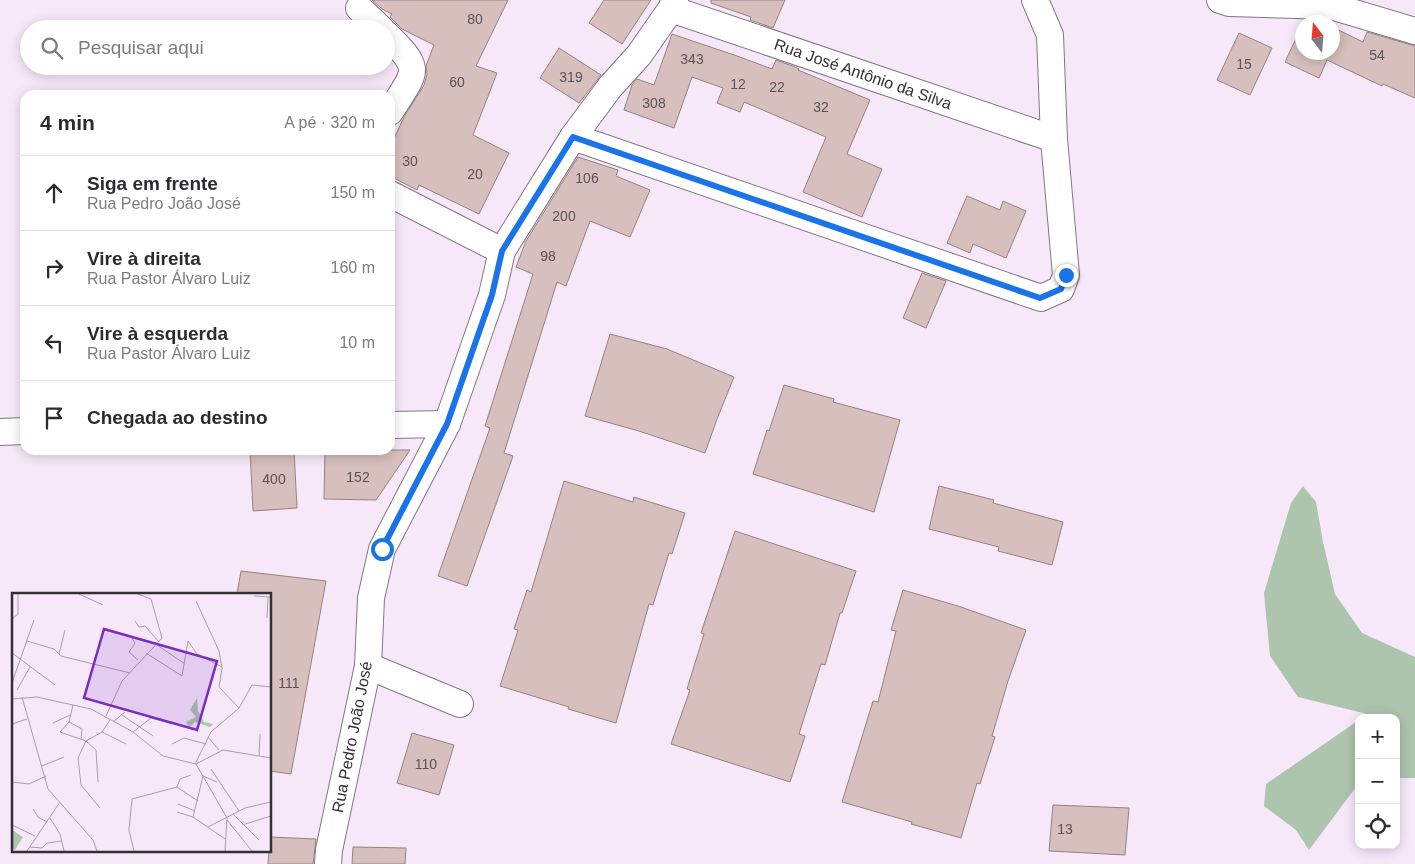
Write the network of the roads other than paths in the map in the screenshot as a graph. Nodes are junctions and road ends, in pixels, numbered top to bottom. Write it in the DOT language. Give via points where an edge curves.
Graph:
graph roads {
  1 [pos="1035,0"];
  2 [pos="1220,0"];
  3 [pos="673,5"];
  4 [pos="359,8"];
  5 [pos="372,20"];
  6 [pos="1415,31"];
  7 [pos="395,43"];
  8 [pos="395,104"];
  9 [pos="573,137"];
  10 [pos="1054,139"];
  11 [pos="395,197"];
  12 [pos="502,251"];
  13 [pos="447,424"];
  14 [pos="395,425"];
  15 [pos="20,431"];
  16 [pos="0,432"];
  17 [pos="368,666"];
  18 [pos="460,704"];
  19 [pos="328,864"];
  1 -- 10 [label="street" via="1050,36"];
  2 -- 6 [label="street" via="1229,3 1331,6"];
  3 -- 9 [label="street, Rua Pedro João José"];
  3 -- 10 [label="street, Rua José Antônio da Silva"];
  4 -- 5 [label="street"];
  7 -- 8 [label="street" via="413,65 412,76"];
  9 -- 10 [label="street" via="1040,298 1061,289 1066,275"];
  9 -- 12 [label="street, Rua Pedro João José"];
  11 -- 12 [label="street"];
  12 -- 13 [label="street, Rua Pedro João José" via="492,295"];
  13 -- 14 [label="street"];
  13 -- 17 [label="street, Rua Pedro João José" via="382,549 371,598"];
  15 -- 16 [label="street"];
  17 -- 18 [label="street"];
  17 -- 19 [label="street, Rua Pedro João José"];
}
